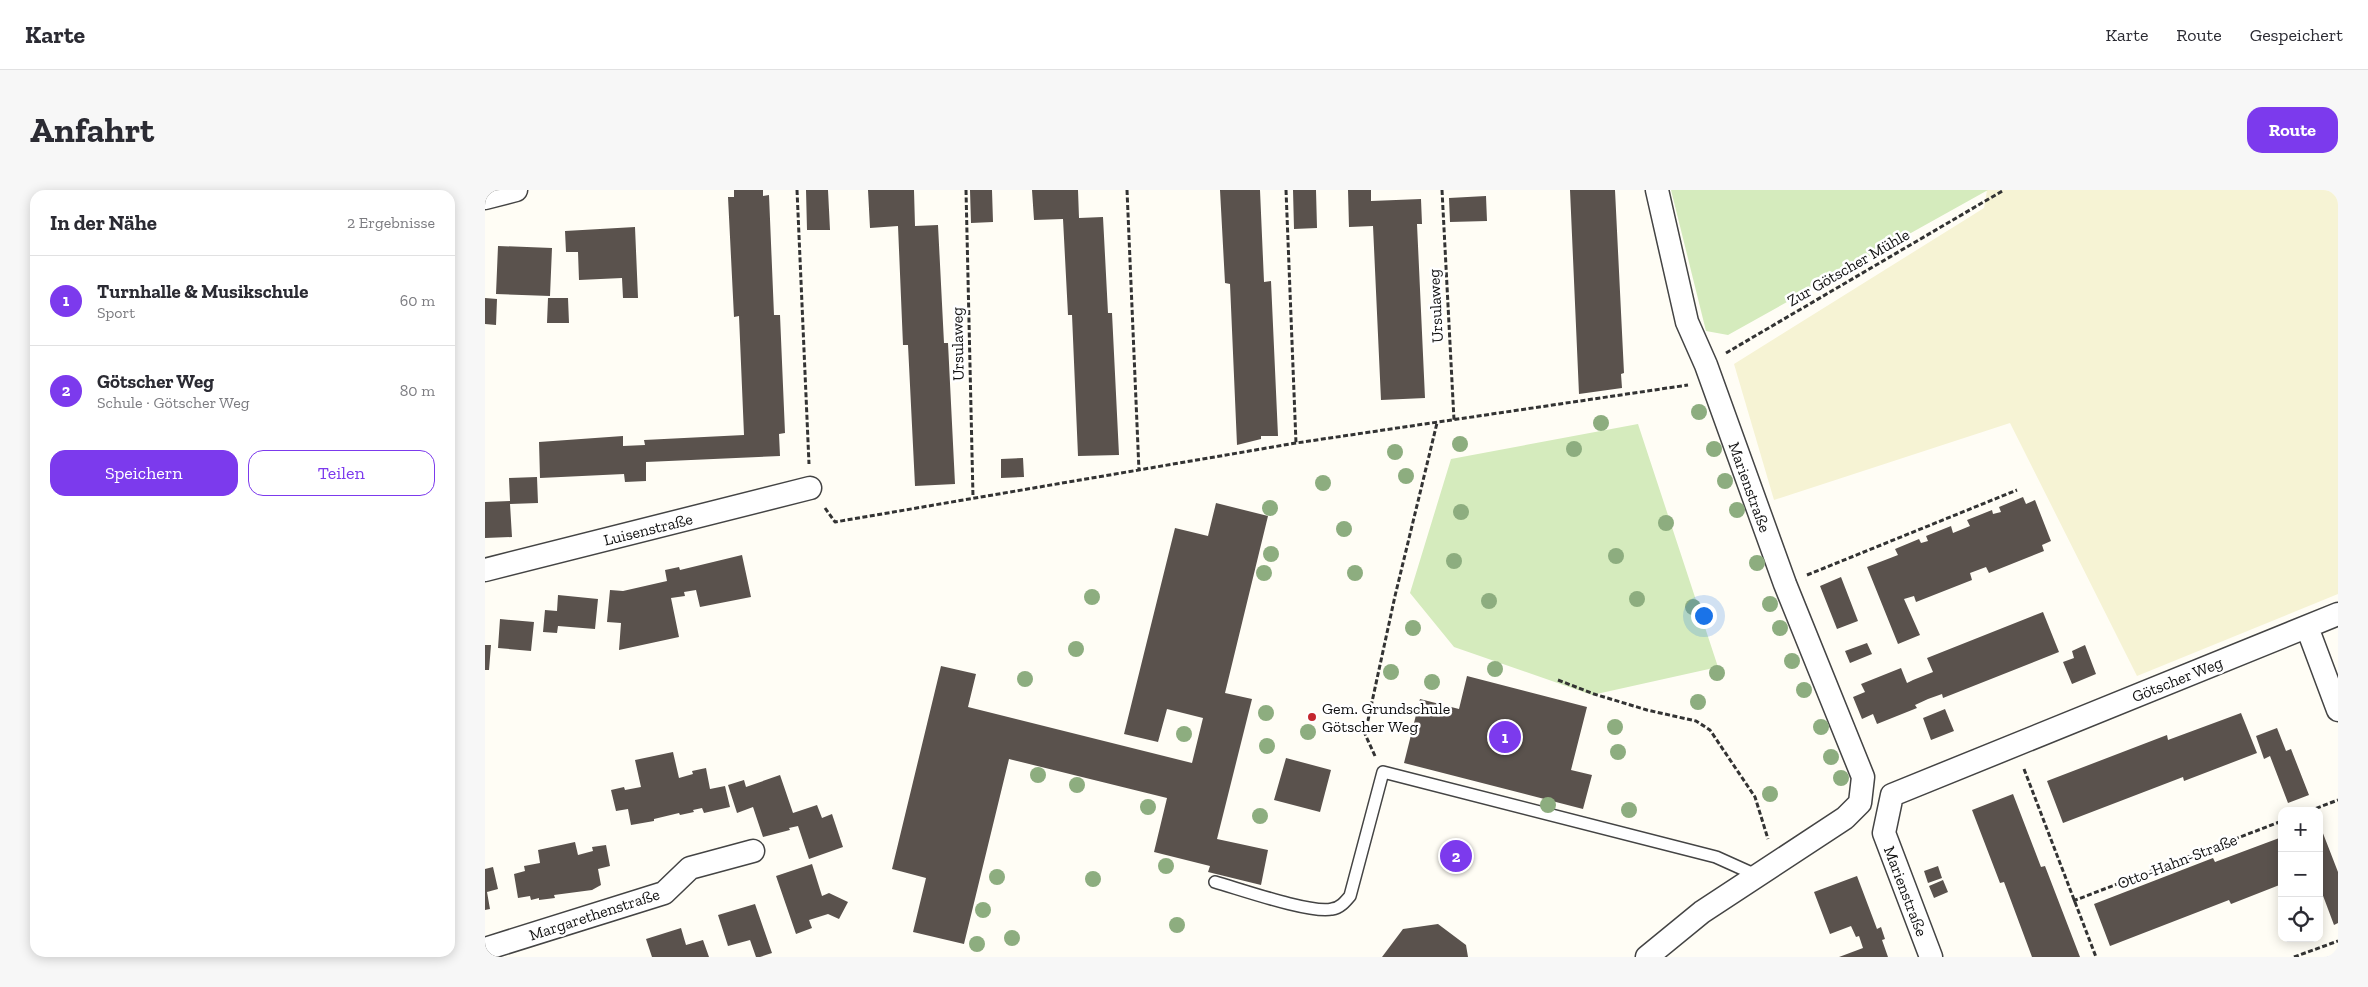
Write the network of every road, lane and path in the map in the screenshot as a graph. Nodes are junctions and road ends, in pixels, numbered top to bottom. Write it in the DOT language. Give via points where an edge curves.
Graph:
graph roads {
  1 [pos="515,190"];
  2 [pos="797,190"];
  3 [pos="966,190"];
  4 [pos="1127,190"];
  5 [pos="1287,190"];
  6 [pos="1442,190"];
  7 [pos="1657,190"];
  8 [pos="2004,190"];
  9 [pos="485,198"];
  10 [pos="1709,373"];
  11 [pos="1453,420"];
  12 [pos="1437,422"];
  13 [pos="1295,443"];
  14 [pos="1139,471"];
  15 [pos="811,488"];
  16 [pos="2017,490"];
  17 [pos="973,497"];
  18 [pos="485,570"];
  19 [pos="1785,584"];
  20 [pos="2338,614"];
  21 [pos="2307,627"];
  22 [pos="1557,680"];
  23 [pos="2338,710"];
  24 [pos="2015,745"];
  25 [pos="1383,772"];
  26 [pos="1892,795"];
  27 [pos="2338,800"];
  28 [pos="2320,807"];
  29 [pos="2278,823"];
  30 [pos="753,851"];
  31 [pos="1775,863"];
  32 [pos="1756,875"];
  33 [pos="1215,882"];
  34 [pos="2073,902"];
  35 [pos="2338,941"];
  36 [pos="485,949"];
  37 [pos="1647,957"];
  38 [pos="1931,957"];
  39 [pos="2096,957"];
  40 [pos="2294,957"];
  1 -- 9 [label="street"];
  2 -- 15 [label="path"];
  3 -- 17 [label="path, Ursulaweg"];
  4 -- 14 [label="path"];
  5 -- 13 [label="path"];
  6 -- 11 [label="path, Ursulaweg"];
  7 -- 10 [label="street, Marienstraße" via="1687,322"];
  8 -- 10 [label="path, Zur Götscher Mühle"];
  10 -- 11 [label="path"];
  10 -- 19 [label="street, Marienstraße"];
  11 -- 12 [label="path"];
  12 -- 13 [label="path"];
  12 -- 25 [label="path" via="1365,734"];
  13 -- 14 [label="path"];
  14 -- 17 [label="path"];
  15 -- 17 [label="path" via="835,522"];
  15 -- 18 [label="street, Luisenstraße"];
  16 -- 19 [label="path"];
  19 -- 31 [label="street, Marienstraße" via="1863,777 1860,803 1845,818"];
  20 -- 21 [label="street, Götscher Weg"];
  21 -- 23 [label="street"];
  21 -- 24 [label="street, Götscher Weg"];
  22 -- 31 [label="path" via="1639,707 1696,721 1710,730 1755,797"];
  24 -- 26 [label="street, Götscher Weg"];
  24 -- 34 [label="path"];
  25 -- 32 [label="lane" via="1716,857"];
  25 -- 33 [label="lane" via="1350,896 1342,905 1331,910 1314,910"];
  26 -- 38 [label="street, Marienstraße" via="1884,834"];
  27 -- 28 [label="path"];
  29 -- 34 [label="path, Otto-Hahn-Straße"];
  30 -- 36 [label="street, Margarethenstraße" via="690,868 664,893"];
  31 -- 32 [label="street"];
  32 -- 37 [label="street" via="1702,912"];
  34 -- 39 [label="path"];
  35 -- 40 [label="path"];
}
